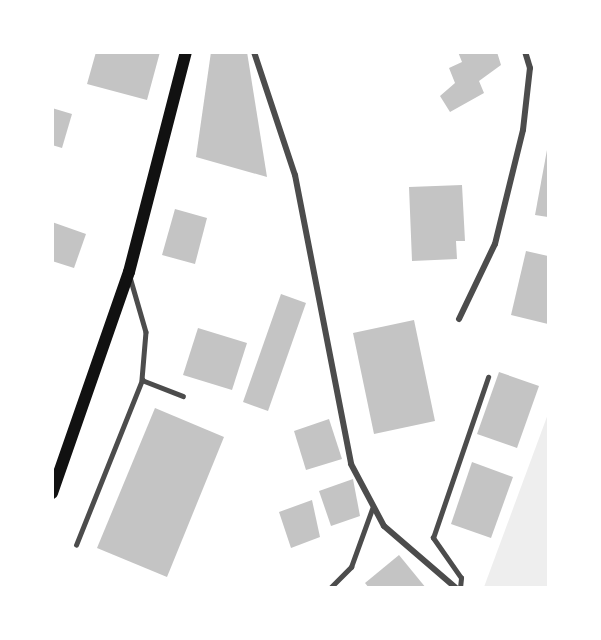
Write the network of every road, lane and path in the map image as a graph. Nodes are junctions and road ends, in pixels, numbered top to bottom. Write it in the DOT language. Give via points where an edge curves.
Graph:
graph roads {
  1 [pos="186,52"];
  2 [pos="254,52"];
  3 [pos="525,52"];
  4 [pos="129,272"];
  5 [pos="459,319"];
  6 [pos="488,377"];
  7 [pos="142,380"];
  8 [pos="183,396"];
  9 [pos="52,493"];
  10 [pos="372,509"];
  11 [pos="76,545"];
  12 [pos="330,588"];
  13 [pos="456,588"];
  14 [pos="460,588"];
  1 -- 4 [label="main road"];
  2 -- 10 [label="street" via="295,175 351,464"];
  3 -- 5 [label="street" via="530,68 523,130 495,244"];
  4 -- 7 [label="lane" via="146,332"];
  4 -- 9 [label="main road"];
  6 -- 14 [label="lane" via="433,538 461,578"];
  7 -- 8 [label="lane"];
  7 -- 11 [label="lane"];
  10 -- 12 [label="lane" via="351,567"];
  10 -- 13 [label="street" via="402,545"];
}
